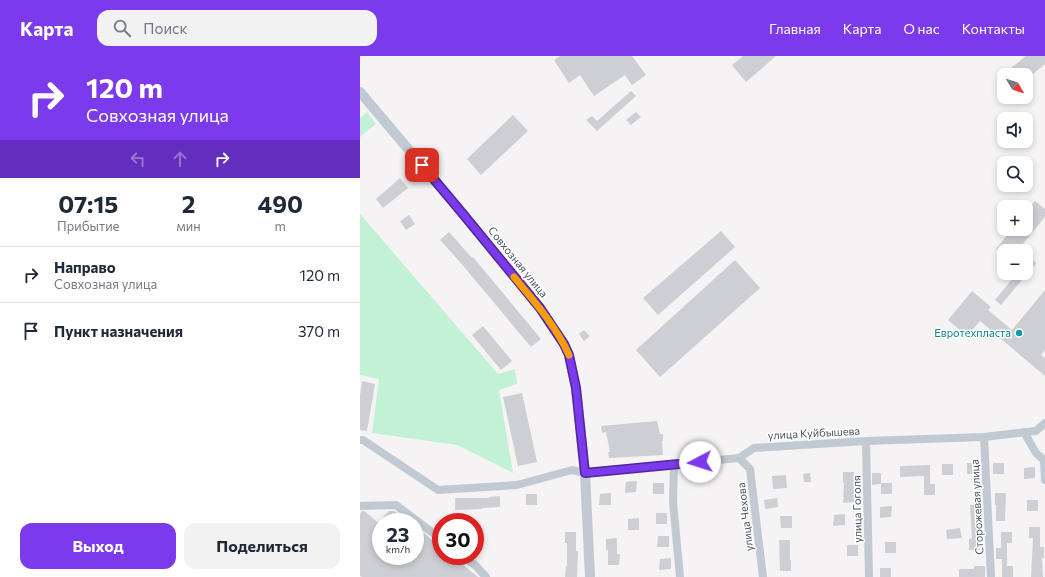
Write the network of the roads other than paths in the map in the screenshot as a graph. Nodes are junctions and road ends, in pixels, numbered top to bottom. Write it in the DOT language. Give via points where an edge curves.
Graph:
graph roads {
  1 [pos="360,92"];
  2 [pos="1045,423"];
  3 [pos="1024,432"];
  4 [pos="984,437"];
  5 [pos="360,440"];
  6 [pos="866,441"];
  7 [pos="739,458"];
  8 [pos="1044,460"];
  9 [pos="674,464"];
  10 [pos="585,473"];
  11 [pos="1045,480"];
  12 [pos="360,506"];
  13 [pos="432,532"];
  14 [pos="475,565"];
  15 [pos="486,577"];
  16 [pos="590,577"];
  17 [pos="680,577"];
  18 [pos="763,577"];
  19 [pos="869,577"];
  20 [pos="991,577"];
  1 -- 10 [label="street, Совхозная улица" via="540,308 564,344 576,388"];
  2 -- 3 [label="street, улица Куйбышева" via="1036,431"];
  3 -- 4 [label="street, улица Куйбышева"];
  3 -- 8 [label="street" via="1036,453"];
  4 -- 6 [label="street, улица Куйбышева"];
  4 -- 20 [label="street, Сторожевая улица"];
  5 -- 10 [label="street, улица Куйбышева" via="438,490 517,485 572,470"];
  6 -- 7 [label="street, улица Куйбышева" via="754,448"];
  6 -- 19 [label="street, улица Гоголя"];
  7 -- 9 [label="street, улица Куйбышева"];
  7 -- 18 [label="street, улица Чехова" via="750,469"];
  8 -- 11 [label="street"];
  9 -- 10 [label="street, улица Куйбышева"];
  9 -- 17 [label="street" via="673,502"];
  10 -- 16 [label="street, Совхозная улица"];
  12 -- 13 [label="street" via="396,505"];
  14 -- 15 [label="street"];
}
